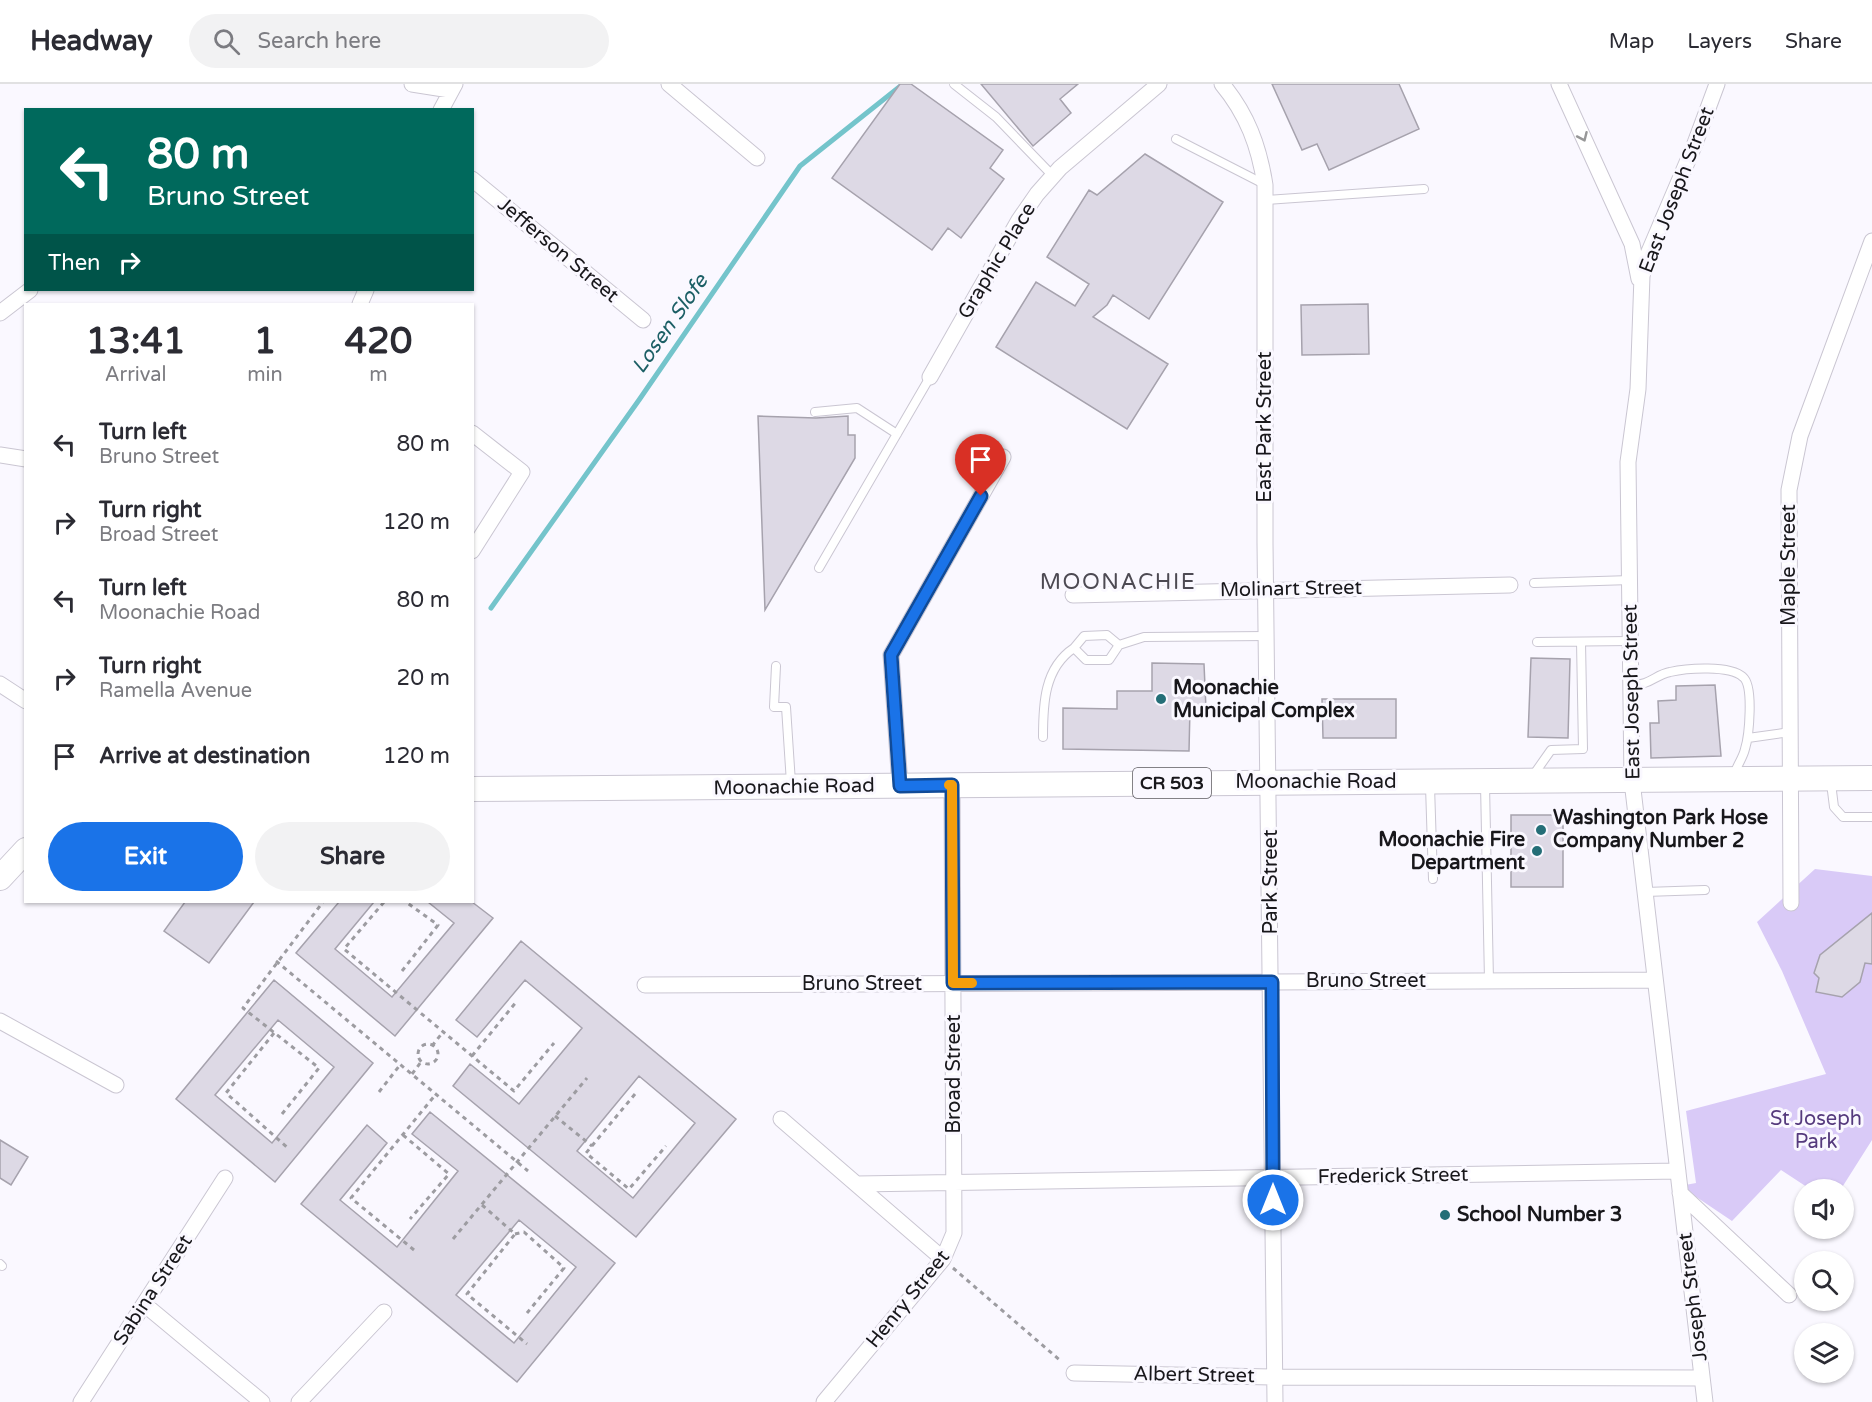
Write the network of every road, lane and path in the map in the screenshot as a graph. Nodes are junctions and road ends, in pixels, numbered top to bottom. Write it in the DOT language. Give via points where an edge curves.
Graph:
graph roads {
  1 [pos="412,84"];
  2 [pos="669,84"];
  3 [pos="954,84"];
  4 [pos="1159,84"];
  5 [pos="1222,84"];
  6 [pos="1559,84"];
  7 [pos="1717,84"];
  8 [pos="453,87"];
  9 [pos="442,108"];
  10 [pos="1176,139"];
  11 [pos="757,158"];
  12 [pos="1053,176"];
  13 [pos="474,181"];
  14 [pos="1424,189"];
  15 [pos="1265,192"];
  16 [pos="1872,241"];
  17 [pos="29,291"];
  18 [pos="1640,297"];
  19 [pos="0,313"];
  20 [pos="643,320"];
  21 [pos="930,377"];
  22 [pos="815,411"];
  23 [pos="897,434"];
  24 [pos="474,435"];
  25 [pos="0,455"];
  26 [pos="1003,457"];
  27 [pos="24,459"];
  28 [pos="474,548"];
  29 [pos="819,568"];
  30 [pos="1631,580"];
  31 [pos="1534,583"];
  32 [pos="1510,585"];
  33 [pos="1266,590"];
  34 [pos="1073,595"];
  35 [pos="1267,636"];
  36 [pos="1631,641"];
  37 [pos="1538,642"];
  38 [pos="1581,642"];
  39 [pos="1119,645"];
  40 [pos="1074,648"];
  41 [pos="776,666"];
  42 [pos="0,684"];
  43 [pos="1632,685"];
  44 [pos="24,700"];
  45 [pos="1790,732"];
  46 [pos="1043,737"];
  47 [pos="1748,738"];
  48 [pos="1790,778"];
  49 [pos="1830,778"];
  50 [pos="1872,778"];
  51 [pos="1733,779"];
  52 [pos="1430,781"];
  53 [pos="1485,781"];
  54 [pos="1529,781"];
  55 [pos="1632,781"];
  56 [pos="1270,782"];
  57 [pos="952,785"];
  58 [pos="900,786"];
  59 [pos="791,787"];
  60 [pos="474,789"];
  61 [pos="1872,817"];
  62 [pos="24,852"];
  63 [pos="0,878"];
  64 [pos="1434,879"];
  65 [pos="1705,890"];
  66 [pos="1645,892"];
  67 [pos="322,903"];
  68 [pos="383,903"];
  69 [pos="407,903"];
  70 [pos="1791,903"];
  71 [pos="276,961"];
  72 [pos="402,971"];
  73 [pos="1655,980"];
  74 [pos="1489,981"];
  75 [pos="1272,982"];
  76 [pos="953,983"];
  77 [pos="645,985"];
  78 [pos="517,1001"];
  79 [pos="0,1021"];
  80 [pos="443,1032"];
  81 [pos="274,1033"];
  82 [pos="554,1044"];
  83 [pos="432,1046"];
  84 [pos="472,1056"];
  85 [pos="421,1062"];
  86 [pos="400,1065"];
  87 [pos="412,1074"];
  88 [pos="586,1078"];
  89 [pos="116,1085"];
  90 [pos="379,1092"];
  91 [pos="436,1094"];
  92 [pos="635,1094"];
  93 [pos="282,1114"];
  94 [pos="555,1116"];
  95 [pos="781,1119"];
  96 [pos="403,1135"];
  97 [pos="592,1146"];
  98 [pos="666,1146"];
  99 [pos="288,1148"];
  100 [pos="517,1162"];
  101 [pos="528,1171"];
  102 [pos="1678,1172"];
  103 [pos="225,1178"];
  104 [pos="1273,1178"];
  105 [pos="954,1183"];
  106 [pos="856,1184"];
  107 [pos="1680,1192"];
  108 [pos="482,1204"];
  109 [pos="410,1219"];
  110 [pos="515,1234"];
  111 [pos="453,1239"];
  112 [pos="414,1250"];
  113 [pos="943,1259"];
  114 [pos="1789,1295"];
  115 [pos="144,1304"];
  116 [pos="384,1312"];
  117 [pos="527,1313"];
  118 [pos="527,1344"];
  119 [pos="1074,1372"];
  120 [pos="1275,1377"];
  121 [pos="1702,1378"];
  122 [pos="81,1402"];
  123 [pos="262,1402"];
  124 [pos="299,1402"];
  125 [pos="824,1402"];
  126 [pos="1275,1402"];
  127 [pos="1705,1402"];
  1 -- 8 [label="street"];
  2 -- 11 [label="street"];
  3 -- 12 [label="lane" via="996,117"];
  4 -- 12 [label="street, Graphic Place"];
  5 -- 15 [label="street, East Park Street" via="1252,132 1261,156"];
  6 -- 18 [label="street, East Joseph Street, one-way" via="1632,244"];
  7 -- 18 [label="street, East Joseph Street" via="1648,254"];
  8 -- 9 [label="street"];
  10 -- 15 [label="lane"];
  12 -- 21 [label="street, Graphic Place" via="1019,220"];
  13 -- 20 [label="street, Jefferson Street"];
  14 -- 15 [label="lane"];
  15 -- 33 [label="street, East Park Street"];
  16 -- 45 [label="street, Maple Street" via="1793,462 1789,490"];
  17 -- 19 [label="street"];
  18 -- 30 [label="street, East Joseph Street" via="1638,389 1628,462"];
  21 -- 23 [label="lane"];
  22 -- 23 [label="lane" via="857,408"];
  23 -- 29 [label="lane"];
  24 -- 28 [label="street" via="522,472"];
  25 -- 27 [label="street"];
  26 -- 58 [label="street" via="891,655"];
  30 -- 31 [label="lane"];
  30 -- 36 [label="street, East Joseph Street"];
  32 -- 33 [label="street, Molinart Street"];
  33 -- 34 [label="street, Molinart Street"];
  33 -- 35 [label="street, East Park Street"];
  35 -- 39 [label="lane" via="1144,637"];
  35 -- 56 [label="street, East Park Street"];
  36 -- 38 [label="lane"];
  36 -- 43 [label="street, East Joseph Street"];
  37 -- 38 [label="lane"];
  38 -- 54 [label="lane" via="1583,748 1551,750"];
  39 -- 40 [label="lane" via="1107,635 1084,636"];
  39 -- 40 [label="lane" via="1109,660 1086,660"];
  40 -- 46 [label="lane" via="1061,656 1053,669 1043,703"];
  41 -- 59 [label="lane" via="774,707 786,707"];
  42 -- 44 [label="street"];
  43 -- 47 [label="lane" via="1645,685 1666,672 1684,669 1736,673 1748,684"];
  43 -- 55 [label="street, East Joseph Street"];
  45 -- 47 [label="lane"];
  45 -- 48 [label="street, Maple Street"];
  47 -- 51 [label="lane"];
  48 -- 49 [label="main road, Moonachie Road / CR 503"];
  48 -- 51 [label="main road, Moonachie Road / CR 503"];
  48 -- 70 [label="street, Maple Street"];
  49 -- 50 [label="main road, Moonachie Road / CR 503"];
  49 -- 61 [label="lane" via="1834,807 1843,817"];
  51 -- 55 [label="main road, Moonachie Road / CR 503"];
  52 -- 53 [label="main road, Moonachie Road / CR 503"];
  52 -- 56 [label="main road, Moonachie Road / CR 503"];
  52 -- 64 [label="lane"];
  53 -- 54 [label="main road, Moonachie Road / CR 503"];
  53 -- 74 [label="lane"];
  54 -- 55 [label="main road, Moonachie Road / CR 503"];
  55 -- 66 [label="street, East Joseph Street"];
  56 -- 57 [label="main road, Moonachie Road / CR 503"];
  56 -- 75 [label="street, Park Street"];
  57 -- 58 [label="main road, Moonachie Road / CR 503"];
  57 -- 76 [label="street, Broad Street"];
  58 -- 59 [label="main road, Moonachie Road / CR 503"];
  59 -- 60 [label="main road, Moonachie Road / CR 503"];
  62 -- 63 [label="main road"];
  65 -- 66 [label="lane"];
  66 -- 73 [label="street, East Joseph Street"];
  67 -- 71 [label="path"];
  68 -- 80 [label="path" via="344,949"];
  69 -- 72 [label="path" via="438,925"];
  71 -- 81 [label="path" via="243,1008"];
  71 -- 86 [label="path"];
  73 -- 74 [label="street, Bruno Street"];
  73 -- 102 [label="street, East Joseph Street"];
  74 -- 75 [label="street, Bruno Street"];
  75 -- 76 [label="street, Bruno Street"];
  75 -- 104 [label="street, Park Street"];
  76 -- 77 [label="street, Bruno Street"];
  76 -- 105 [label="street, Broad Street"];
  78 -- 84 [label="path"];
  79 -- 89 [label="street"];
  80 -- 83 [label="path"];
  80 -- 84 [label="path"];
  81 -- 93 [label="path" via="319,1068"];
  81 -- 99 [label="path" via="226,1093"];
  82 -- 84 [label="path" via="514,1091"];
  83 -- 85 [label="path" via="424,1045 419,1050"];
  83 -- 85 [label="path" via="437,1052 435,1060"];
  85 -- 87 [label="path"];
  86 -- 87 [label="path"];
  86 -- 90 [label="path"];
  87 -- 91 [label="path"];
  88 -- 94 [label="path"];
  91 -- 96 [label="path"];
  91 -- 100 [label="path"];
  92 -- 97 [label="path"];
  94 -- 97 [label="path"];
  94 -- 100 [label="path"];
  95 -- 106 [label="street"];
  96 -- 109 [label="path" via="449,1174"];
  96 -- 112 [label="path" via="351,1198"];
  97 -- 98 [label="path" via="586,1153 629,1189"];
  100 -- 101 [label="path"];
  100 -- 108 [label="path"];
  102 -- 104 [label="street, Frederick Street"];
  102 -- 107 [label="street, East Joseph Street"];
  103 -- 115 [label="street, Sabina Street"];
  104 -- 105 [label="street, Frederick Street"];
  104 -- 120 [label="street, Park Street"];
  105 -- 106 [label="street, Frederick Street"];
  105 -- 113 [label="street, Henry Street" via="954,1233"];
  106 -- 113 [label="street"];
  107 -- 114 [label="street"];
  107 -- 121 [label="street, Joseph Street"];
  108 -- 110 [label="path"];
  108 -- 111 [label="path"];
  110 -- 117 [label="path" via="524,1232 564,1268"];
  110 -- 118 [label="path" via="467,1294"];
  113 -- 119 [label="path"];
  113 -- 125 [label="street, Henry Street"];
  115 -- 122 [label="street, Sabina Street"];
  115 -- 123 [label="street"];
  116 -- 124 [label="street"];
  119 -- 120 [label="street, Albert Street"];
  120 -- 121 [label="street, Albert Street"];
  120 -- 126 [label="street, Park Street"];
  121 -- 127 [label="street, Joseph Street"];
}
